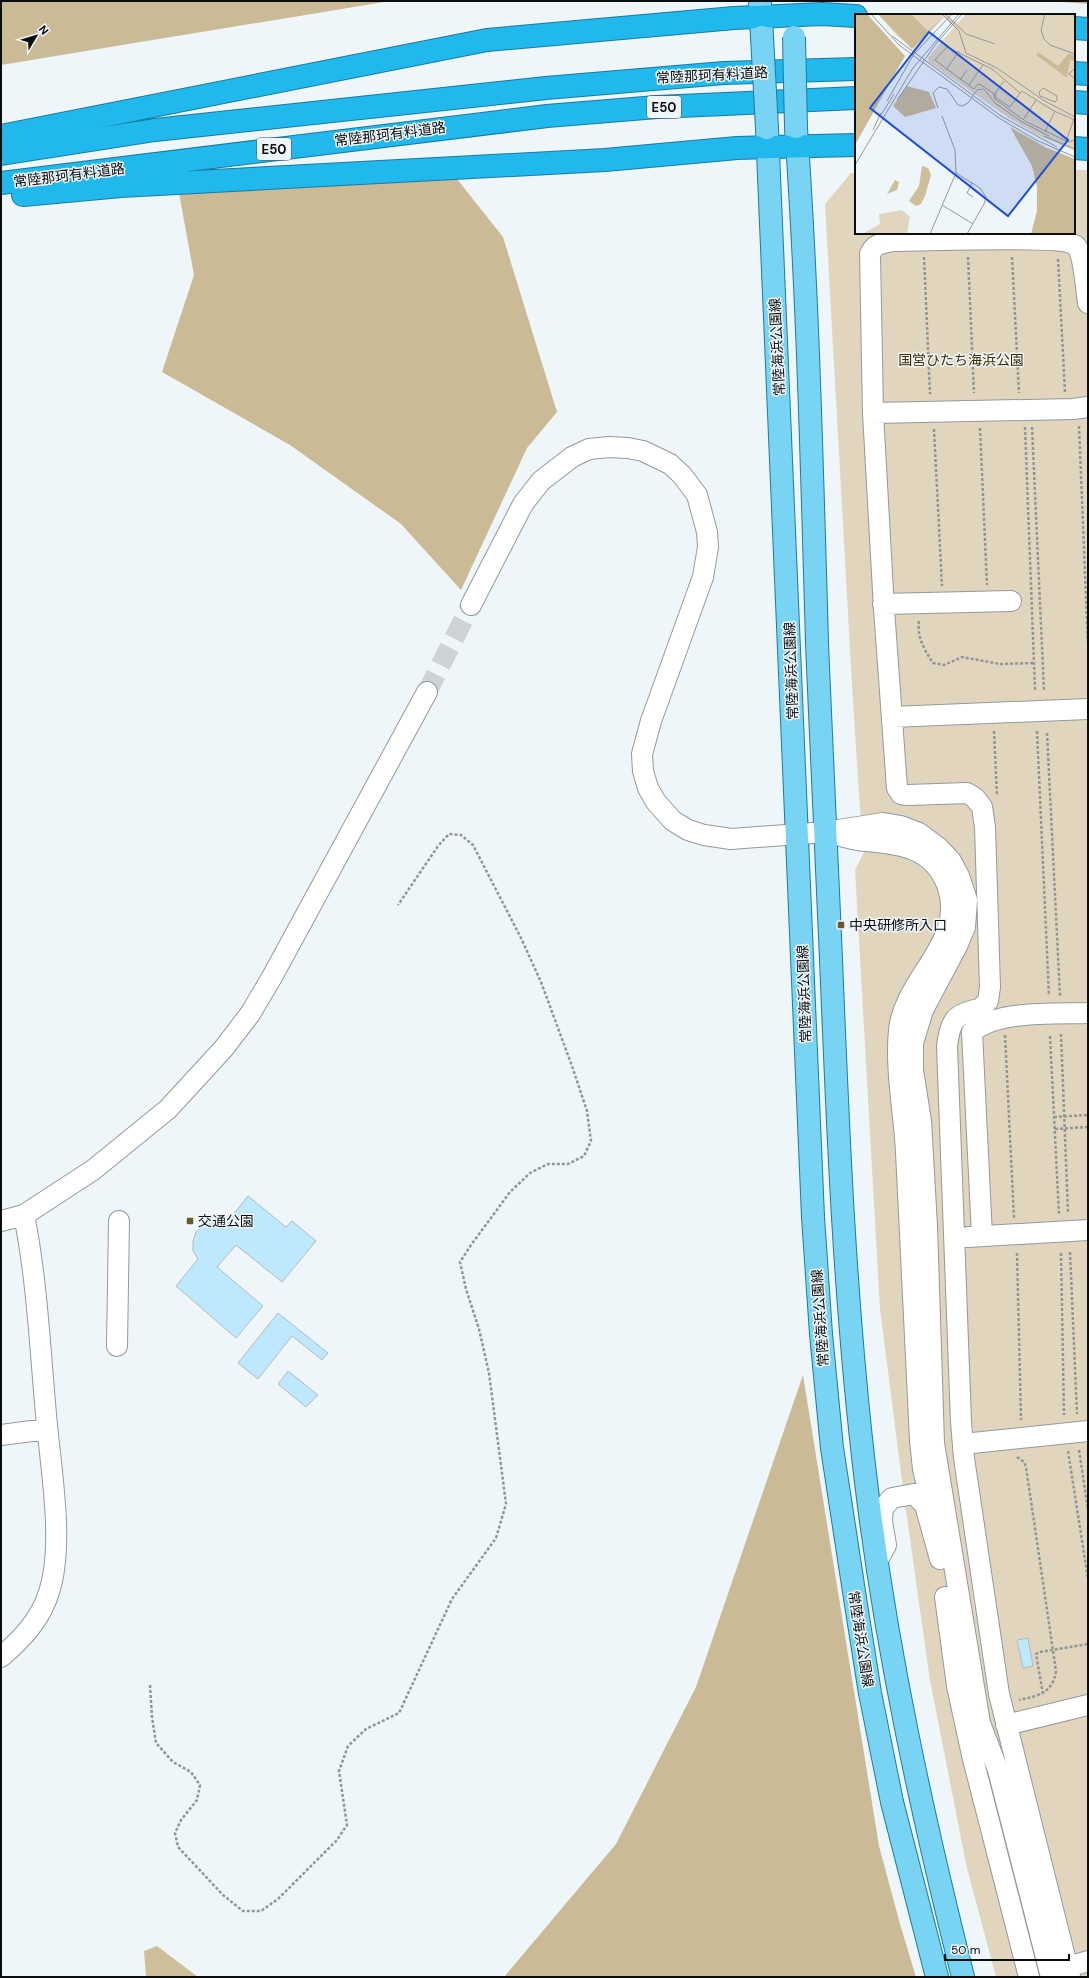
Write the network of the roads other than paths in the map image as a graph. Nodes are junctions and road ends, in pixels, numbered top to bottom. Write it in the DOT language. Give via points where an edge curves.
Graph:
graph roads {
  1 [pos="793,8"];
  2 [pos="855,16"];
  3 [pos="761,18"];
  4 [pos="1075,28"];
  5 [pos="1088,29"];
  6 [pos="855,69"];
  7 [pos="1075,73"];
  8 [pos="1088,74"];
  9 [pos="855,98"];
  10 [pos="1075,102"];
  11 [pos="1088,103"];
  12 [pos="1,136"];
  13 [pos="797,137"];
  14 [pos="768,138"];
  15 [pos="855,145"];
  16 [pos="1075,148"];
  17 [pos="1088,149"];
  18 [pos="1,154"];
  19 [pos="1,183"];
  20 [pos="1,197"];
  21 [pos="1088,303"];
  22 [pos="1080,408"];
  23 [pos="873,413"];
  24 [pos="1011,601"];
  25 [pos="883,604"];
  26 [pos="471,605"];
  27 [pos="427,692"];
  28 [pos="1088,709"];
  29 [pos="892,717"];
  30 [pos="826,832"];
  31 [pos="797,834"];
  32 [pos="1088,1013"];
  33 [pos="910,1016"];
  34 [pos="980,1018"];
  35 [pos="950,1028"];
  36 [pos="24,1215"];
  37 [pos="1,1221"];
  38 [pos="119,1222"];
  39 [pos="1088,1230"];
  40 [pos="982,1236"];
  41 [pos="954,1238"];
  42 [pos="117,1346"];
  43 [pos="47,1429"];
  44 [pos="1088,1431"];
  45 [pos="1,1435"];
  46 [pos="963,1444"];
  47 [pos="940,1559"];
  48 [pos="877,1562"];
  49 [pos="1,1656"];
  50 [pos="1088,1705"];
  51 [pos="980,1723"];
  52 [pos="1013,1723"];
  53 [pos="1088,1961"];
  54 [pos="1069,1972"];
  55 [pos="937,1977"];
  56 [pos="963,1977"];
  57 [pos="1029,1977"];
  58 [pos="1038,1977"];
  59 [pos="1051,1977"];
  1 -- 2 [label="highway" via="822,14"];
  1 -- 3 [label="highway"];
  1 -- 13 [label="main road, 常陸海浜公園線, bridge"];
  3 -- 12 [label="highway" via="717,19 487,40"];
  3 -- 14 [label="main road, 常陸海浜公園線, bridge"];
  4 -- 5 [label="highway"];
  6 -- 18 [label="highway, 常陸那珂有料道路 / E50" via="660,78 546,88 155,130"];
  7 -- 8 [label="highway"];
  9 -- 19 [label="highway, 常陸那珂有料道路 / E50" via="657,107 547,116"];
  10 -- 11 [label="highway"];
  13 -- 14 [label="highway"];
  13 -- 15 [label="highway"];
  13 -- 30 [label="main road, 常陸海浜公園線"];
  14 -- 20 [label="highway" via="737,148 597,161 121,186"];
  14 -- 31 [label="main road, 常陸海浜公園線"];
  16 -- 17 [label="highway"];
  21 -- 23 [label="lane" via="1080,254 1077,247 1069,242 1057,240 880,243 870,254"];
  22 -- 23 [label="lane"];
  23 -- 25 [label="lane"];
  24 -- 25 [label="lane"];
  25 -- 29 [label="lane"];
  26 -- 31 [label="lane" via="523,504 541,481 572,457 589,449 628,448 670,464 682,475 697,496 708,547 703,577 651,721 642,754 648,788 673,821 688,830 704,835 731,839"];
  27 -- 36 [label="lane" via="272,977 250,1014 224,1048 178,1098 142,1132 93,1170"];
  28 -- 29 [label="lane"];
  29 -- 34 [label="lane" via="897,788 901,794 967,793 976,798 982,807 990,987 988,1001"];
  30 -- 31 [label="lane"];
  30 -- 33 [label="lane" via="883,823 901,826 919,833 939,848 960,876 967,900 965,927 958,946"];
  30 -- 48 [label="main road, 常陸海浜公園線" via="843,1228 861,1433"];
  31 -- 55 [label="main road, 常陸海浜公園線" via="813,1218 832,1448 870,1693 892,1802"];
  32 -- 34 [label="lane"];
  33 -- 35 [label="lane"];
  33 -- 47 [label="lane" via="899,1027 897,1051 904,1113 920,1440"];
  33 -- 51 [label="lane" via="913,1070 922,1128 934,1443"];
  34 -- 35 [label="lane" via="968,1011 956,1017"];
  34 -- 40 [label="lane" via="971,1037"];
  35 -- 41 [label="lane" via="947,1046"];
  36 -- 37 [label="lane"];
  36 -- 43 [label="lane" via="31,1252"];
  38 -- 42 [label="lane"];
  39 -- 40 [label="lane"];
  40 -- 41 [label="lane"];
  41 -- 46 [label="lane"];
  43 -- 45 [label="lane"];
  43 -- 49 [label="lane" via="56,1530 55,1562 50,1592 38,1617 20,1641"];
  44 -- 46 [label="lane"];
  46 -- 52 [label="lane" via="999,1694"];
  47 -- 48 [label="lane" via="925,1505 914,1494 892,1498 883,1508 882,1522 886,1545"];
  47 -- 57 [label="lane" via="957,1686"];
  48 -- 56 [label="main road, 常陸海浜公園線" via="918,1782"];
  50 -- 52 [label="lane"];
  51 -- 58 [label="lane" via="989,1773"];
  51 -- 59 [label="lane" via="998,1770"];
  52 -- 54 [label="lane"];
  53 -- 54 [label="lane"];
}
